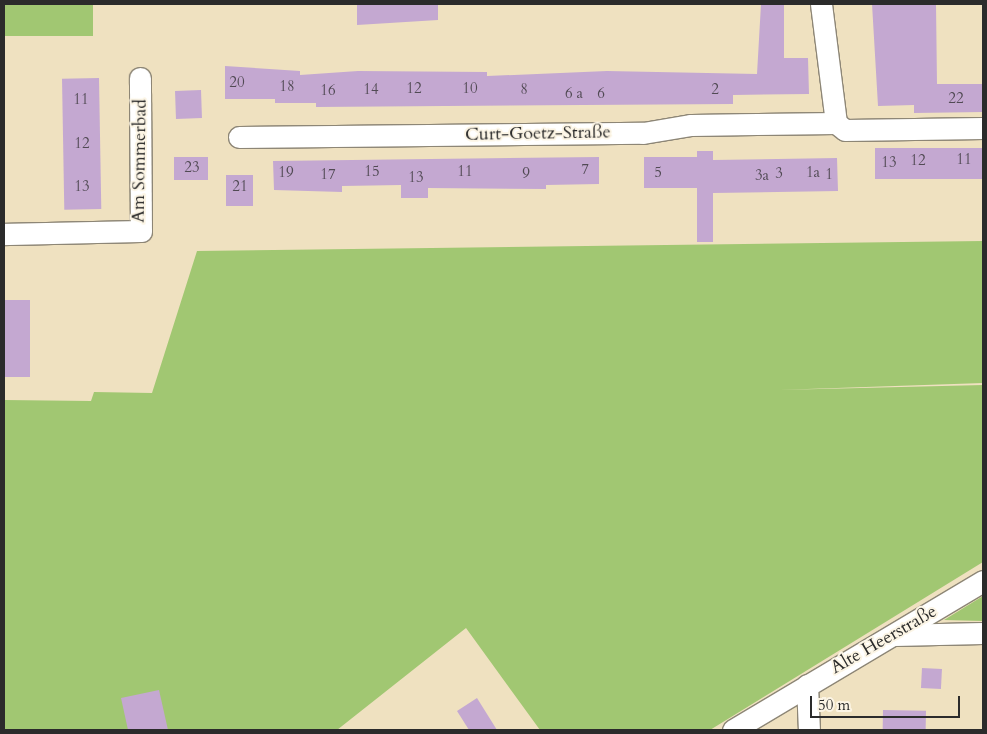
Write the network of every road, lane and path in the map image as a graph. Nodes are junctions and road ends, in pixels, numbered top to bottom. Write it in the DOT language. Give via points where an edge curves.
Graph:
graph roads {
  1 [pos="821,4"];
  2 [pos="140,78"];
  3 [pos="836,123"];
  4 [pos="983,128"];
  5 [pos="239,137"];
  6 [pos="4,234"];
  7 [pos="983,581"];
  8 [pos="983,633"];
  9 [pos="892,635"];
  10 [pos="807,685"];
  11 [pos="733,730"];
  12 [pos="810,730"];
  1 -- 3 [label="street"];
  2 -- 6 [label="street, Am Sommerbad" via="141,231"];
  3 -- 4 [label="street, Curt-Goetz-Straße" via="845,130"];
  3 -- 5 [label="street, Curt-Goetz-Straße" via="691,125 643,133"];
  7 -- 9 [label="street, Alte Heerstraße"];
  8 -- 9 [label="street"];
  9 -- 10 [label="street, Alte Heerstraße"];
  10 -- 11 [label="street, Alte Heerstraße"];
  10 -- 12 [label="street"];
}
